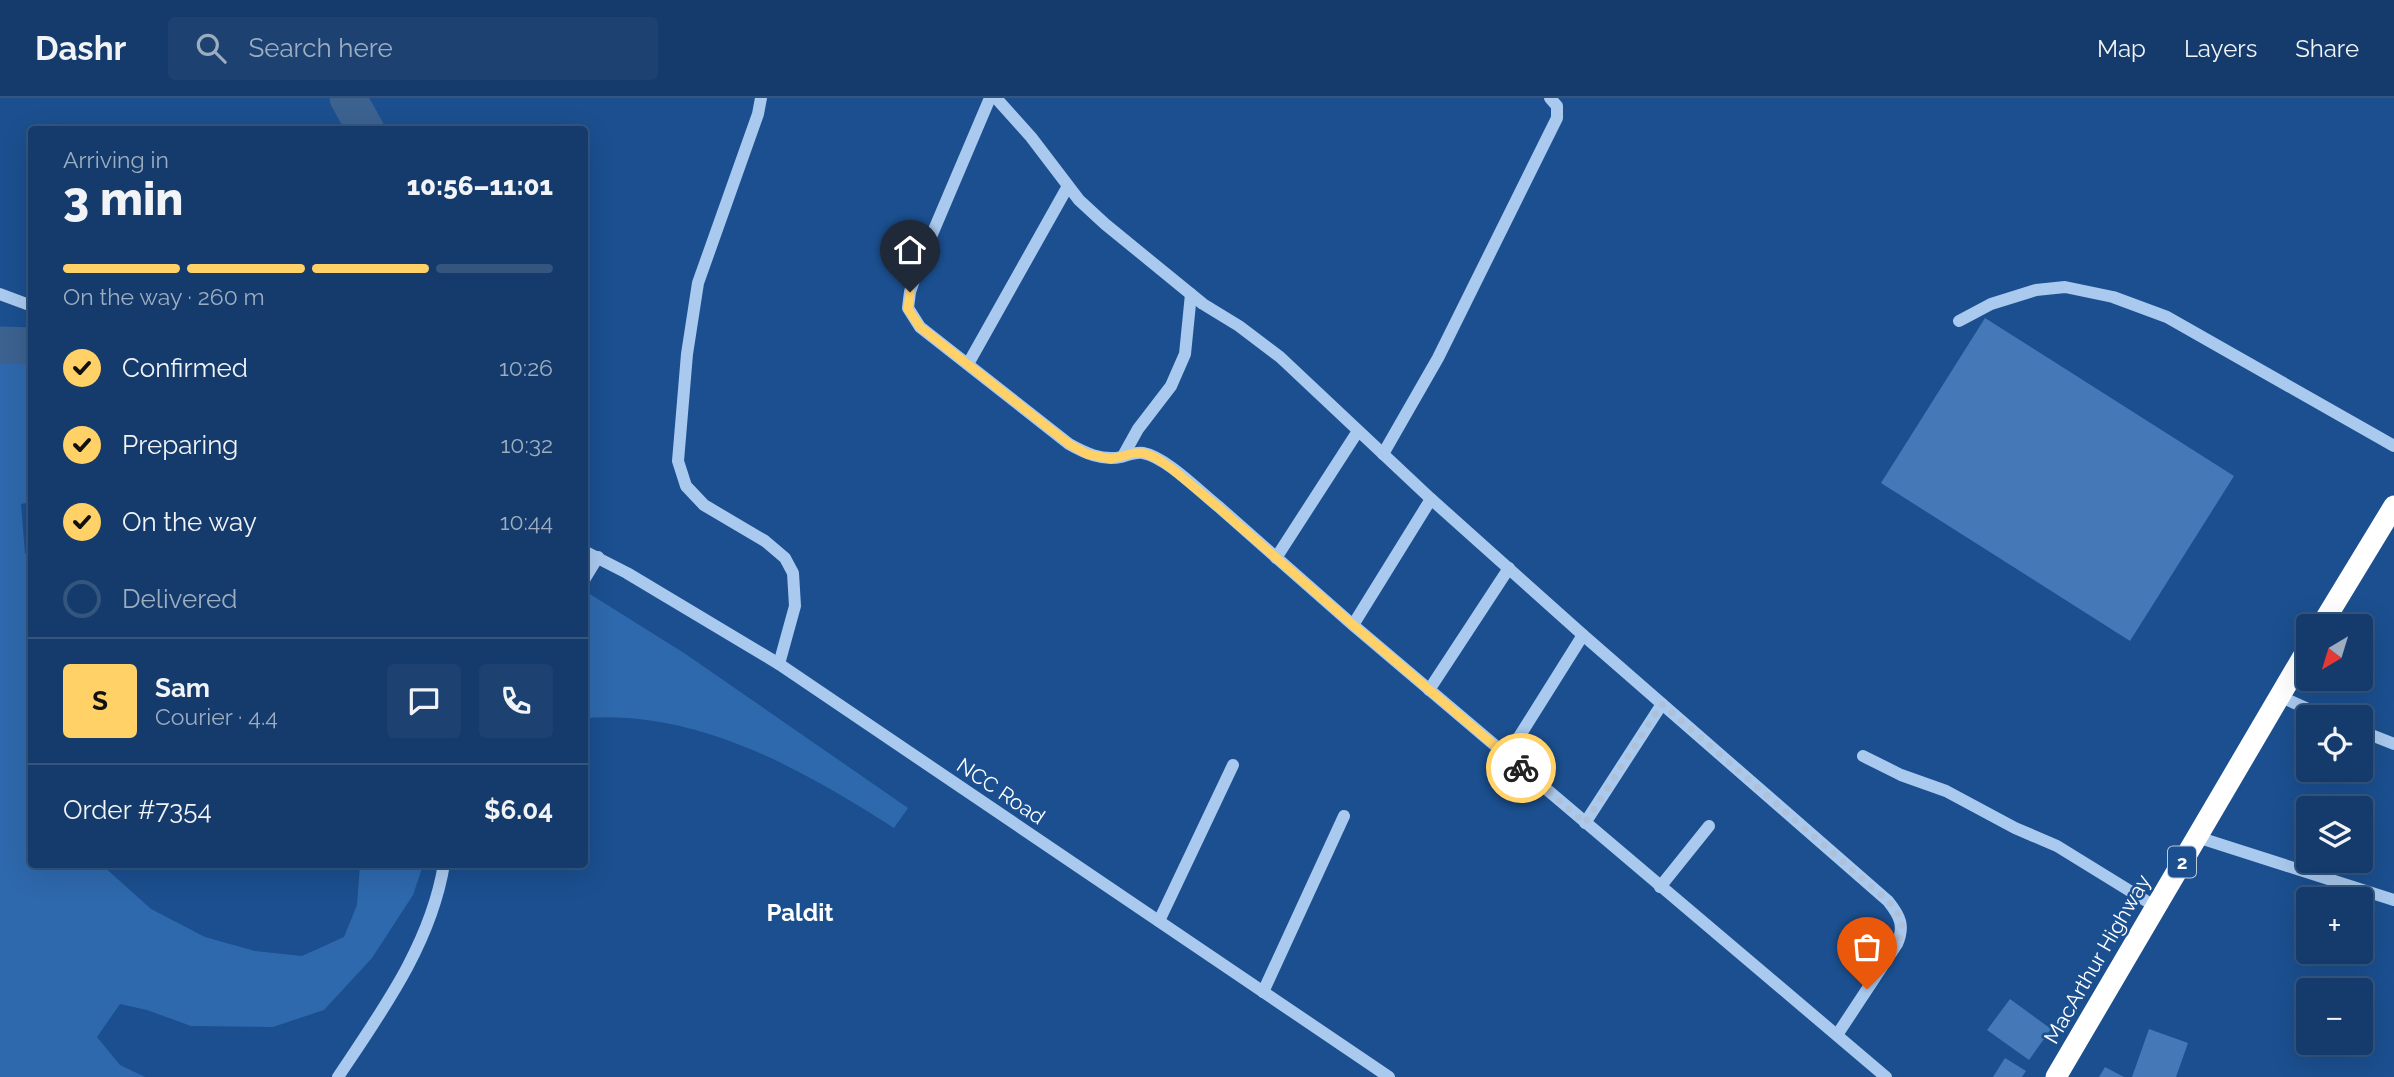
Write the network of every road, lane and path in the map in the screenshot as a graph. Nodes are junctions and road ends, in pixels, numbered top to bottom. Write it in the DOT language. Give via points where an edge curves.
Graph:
graph roads {
  1 [pos="761,98"];
  2 [pos="990,98"];
  3 [pos="996,98"];
  4 [pos="1550,98"];
  5 [pos="1069,186"];
  6 [pos="0,294"];
  7 [pos="1191,294"];
  8 [pos="28,304"];
  9 [pos="1959,321"];
  10 [pos="968,364"];
  11 [pos="1359,430"];
  12 [pos="2394,446"];
  13 [pos="1383,454"];
  14 [pos="1123,456"];
  15 [pos="1431,499"];
  16 [pos="2394,506"];
  17 [pos="588,553"];
  18 [pos="598,557"];
  19 [pos="1276,558"];
  20 [pos="1508,568"];
  21 [pos="588,573"];
  22 [pos="2328,614"];
  23 [pos="1353,625"];
  24 [pos="1583,635"];
  25 [pos="779,664"];
  26 [pos="2296,668"];
  27 [pos="1429,690"];
  28 [pos="2279,696"];
  29 [pos="1662,704"];
  30 [pos="2299,705"];
  31 [pos="2373,736"];
  32 [pos="2394,744"];
  33 [pos="1864,756"];
  34 [pos="1507,757"];
  35 [pos="1233,765"];
  36 [pos="1344,816"];
  37 [pos="1585,823"];
  38 [pos="1709,825"];
  39 [pos="2197,837"];
  40 [pos="443,868"];
  41 [pos="1660,887"];
  42 [pos="2394,900"];
  43 [pos="2156,907"];
  44 [pos="1159,921"];
  45 [pos="1263,992"];
  46 [pos="1837,1035"];
  47 [pos="338,1077"];
  48 [pos="1388,1077"];
  49 [pos="1886,1077"];
  50 [pos="2056,1077"];
  1 -- 25 [label="street" via="698,283 678,461 686,486 704,505 765,541 785,558 793,573 794,606"];
  2 -- 10 [label="street" via="919,265 908,309 920,327"];
  3 -- 5 [label="street"];
  4 -- 13 [label="street" via="1558,106 1557,118 1438,358"];
  5 -- 7 [label="street" via="1105,224"];
  5 -- 10 [label="street"];
  6 -- 8 [label="street"];
  7 -- 11 [label="street" via="1280,358"];
  7 -- 14 [label="street" via="1185,354 1171,386"];
  9 -- 12 [label="street" via="1991,304 2036,290 2065,288 2113,297 2167,317"];
  10 -- 14 [label="street" via="1069,444 1087,454 1111,459"];
  11 -- 13 [label="street"];
  11 -- 19 [label="street"];
  13 -- 15 [label="street"];
  14 -- 19 [label="street" via="1144,453 1156,458"];
  15 -- 20 [label="street"];
  15 -- 23 [label="street"];
  16 -- 22 [label="highway"];
  17 -- 18 [label="street, NCC Road"];
  18 -- 21 [label="street"];
  18 -- 25 [label="street, NCC Road"];
  19 -- 23 [label="street"];
  20 -- 24 [label="street"];
  20 -- 27 [label="street"];
  23 -- 27 [label="street"];
  24 -- 29 [label="street"];
  24 -- 34 [label="street"];
  25 -- 44 [label="street, NCC Road"];
  26 -- 28 [label="highway, MacArthur Highway / 2"];
  27 -- 34 [label="street"];
  28 -- 30 [label="street"];
  28 -- 39 [label="highway, MacArthur Highway / 2"];
  29 -- 37 [label="street"];
  29 -- 46 [label="street" via="1898,913 1902,924 1897,944"];
  31 -- 32 [label="street"];
  33 -- 43 [label="street" via="2057,846"];
  34 -- 37 [label="street"];
  35 -- 44 [label="street"];
  36 -- 45 [label="street"];
  37 -- 41 [label="street"];
  38 -- 41 [label="street"];
  39 -- 42 [label="street"];
  39 -- 43 [label="highway, MacArthur Highway / 2"];
  40 -- 47 [label="street" via="439,895 408,965"];
  41 -- 46 [label="street"];
  43 -- 50 [label="highway, MacArthur Highway / 2"];
  44 -- 45 [label="street, NCC Road"];
  45 -- 48 [label="street, NCC Road"];
  46 -- 49 [label="street"];
}
